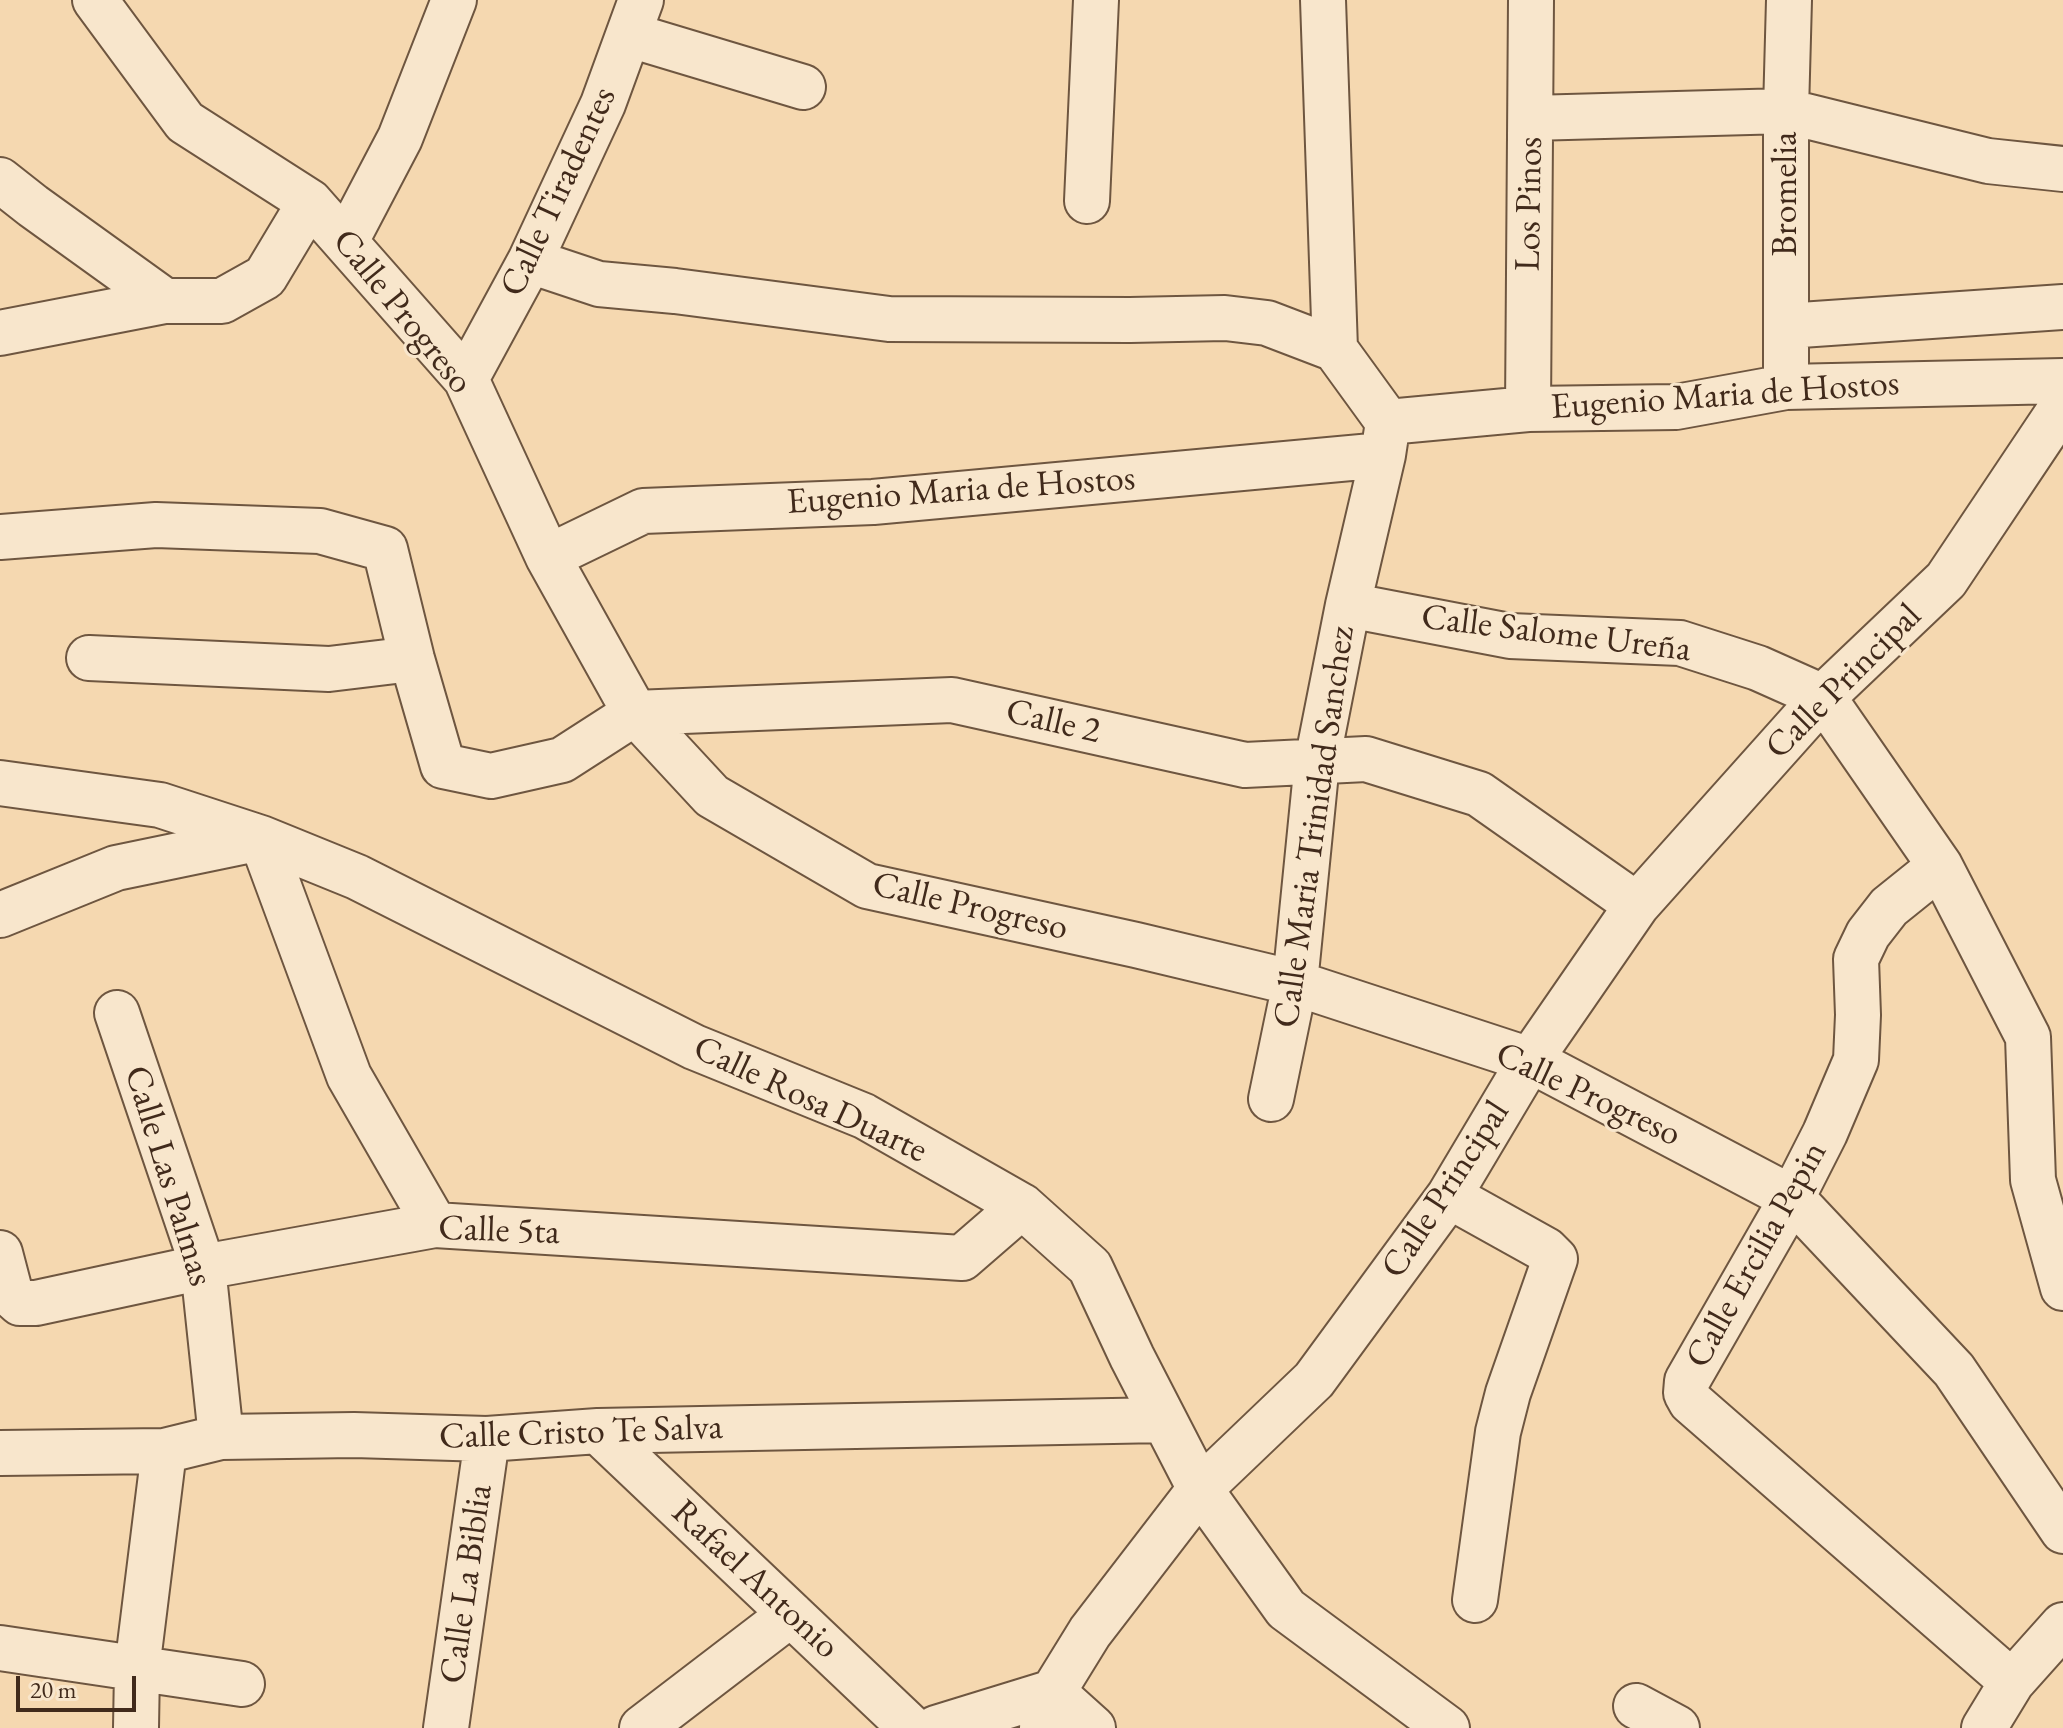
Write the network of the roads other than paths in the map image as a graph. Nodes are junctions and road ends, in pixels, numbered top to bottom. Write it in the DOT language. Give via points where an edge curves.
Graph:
graph roads {
  1 [pos="95,0"];
  2 [pos="454,0"];
  3 [pos="1096,0"];
  4 [pos="1323,0"];
  5 [pos="1531,0"];
  6 [pos="1789,0"];
  7 [pos="636,18"];
  8 [pos="803,87"];
  9 [pos="1786,111"];
  10 [pos="1531,118"];
  11 [pos="2063,169"];
  12 [pos="0,180"];
  13 [pos="1087,201"];
  14 [pos="310,202"];
  15 [pos="346,241"];
  16 [pos="530,261"];
  17 [pos="165,301"];
  18 [pos="2063,307"];
  19 [pos="1786,326"];
  20 [pos="0,333"];
  21 [pos="1335,349"];
  22 [pos="466,379"];
  23 [pos="2063,381"];
  24 [pos="1786,387"];
  25 [pos="2063,405"];
  26 [pos="1528,409"];
  27 [pos="1385,439"];
  28 [pos="0,537"];
  29 [pos="548,557"];
  30 [pos="1348,605"];
  31 [pos="89,658"];
  32 [pos="412,659"];
  33 [pos="1823,697"];
  34 [pos="635,713"];
  35 [pos="1317,762"];
  36 [pos="0,783"];
  37 [pos="261,838"];
  38 [pos="1940,866"];
  39 [pos="1637,905"];
  40 [pos="0,915"];
  41 [pos="1295,983"];
  42 [pos="117,1013"];
  43 [pos="1530,1060"];
  44 [pos="1271,1099"];
  45 [pos="1449,1196"];
  46 [pos="1792,1198"];
  47 [pos="1022,1206"];
  48 [pos="435,1225"];
  49 [pos="0,1253"];
  50 [pos="203,1267"];
  51 [pos="2063,1288"];
  52 [pos="1164,1420"];
  53 [pos="598,1431"];
  54 [pos="221,1437"];
  55 [pos="487,1439"];
  56 [pos="164,1451"];
  57 [pos="0,1453"];
  58 [pos="1200,1489"];
  59 [pos="2063,1531"];
  60 [pos="1475,1600"];
  61 [pos="791,1614"];
  62 [pos="2063,1625"];
  63 [pos="0,1648"];
  64 [pos="137,1669"];
  65 [pos="2012,1682"];
  66 [pos="242,1684"];
  67 [pos="1636,1706"];
  68 [pos="1047,1710"];
  69 [pos="136,1728"];
  70 [pos="446,1728"];
  71 [pos="642,1728"];
  72 [pos="911,1728"];
  73 [pos="936,1728"];
  74 [pos="1093,1728"];
  75 [pos="1447,1728"];
  76 [pos="1677,1728"];
  77 [pos="1984,1728"];
  1 -- 14 [label="street, Calle Progreso" via="185,122"];
  2 -- 15 [label="street" via="400,138"];
  3 -- 13 [label="street"];
  4 -- 21 [label="street"];
  5 -- 10 [label="street, Los Pinos"];
  6 -- 9 [label="street, Bromelia"];
  7 -- 8 [label="street"];
  7 -- 16 [label="street, Calle Tiradentes" via="603,104"];
  9 -- 10 [label="street"];
  9 -- 11 [label="street" via="1988,161"];
  9 -- 19 [label="street, Bromelia"];
  10 -- 26 [label="street, Los Pinos"];
  12 -- 17 [label="street"];
  14 -- 15 [label="street, Calle Progreso"];
  14 -- 17 [label="street" via="265,277 222,301"];
  15 -- 22 [label="street, Calle Progreso"];
  16 -- 21 [label="street" via="599,284 889,319 1225,318 1267,323"];
  16 -- 22 [label="street, Calle Tiradentes"];
  17 -- 20 [label="street"];
  18 -- 19 [label="street"];
  19 -- 24 [label="street, Bromelia"];
  21 -- 27 [label="street"];
  22 -- 29 [label="street, Calle Progreso"];
  23 -- 24 [label="street, Eugenio Maria de Hostos"];
  24 -- 26 [label="street, Eugenio Maria de Hostos" via="1676,407"];
  25 -- 33 [label="street, Calle Principal" via="1946,580"];
  26 -- 27 [label="street, Eugenio Maria de Hostos"];
  27 -- 29 [label="street, Eugenio Maria de Hostos" via="873,502 643,511"];
  27 -- 30 [label="street, Calle Maria Trinidad Sanchez"];
  28 -- 32 [label="street" via="156,525 320,531 385,549"];
  29 -- 34 [label="street, Calle Progreso"];
  30 -- 33 [label="street, Calle Salome Ureña" via="1510,636 1680,643 1758,668"];
  30 -- 35 [label="street, Calle Maria Trinidad Sanchez"];
  31 -- 32 [label="street" via="329,669"];
  32 -- 34 [label="street" via="443,766 491,776 562,760"];
  33 -- 38 [label="street"];
  33 -- 39 [label="street, Calle Principal"];
  34 -- 35 [label="street, Calle 2" via="952,700 1245,765"];
  34 -- 41 [label="street, Calle Progreso" via="712,796 867,886"];
  35 -- 39 [label="street, Calle 2" via="1366,759 1479,794"];
  35 -- 41 [label="street, Calle Maria Trinidad Sanchez"];
  36 -- 37 [label="street, Calle Rosa Duarte" via="160,805"];
  37 -- 40 [label="street" via="116,868"];
  37 -- 47 [label="street, Calle Rosa Duarte" via="357,877 694,1047 864,1116"];
  37 -- 48 [label="street" via="349,1076"];
  38 -- 46 [label="street, Calle Ercilia Pepin" via="1889,907 1856,959 1856,1060"];
  38 -- 51 [label="street" via="2028,1037 2033,1180"];
  39 -- 43 [label="street, Calle Principal"];
  41 -- 43 [label="street, Calle Progreso"];
  41 -- 44 [label="street, Calle Maria Trinidad Sanchez"];
  42 -- 50 [label="street, Calle Las Palmas"];
  43 -- 45 [label="street, Calle Principal"];
  43 -- 46 [label="street, Calle Progreso"];
  45 -- 58 [label="street, Calle Principal" via="1314,1380"];
  45 -- 60 [label="street" via="1555,1259 1498,1432"];
  46 -- 59 [label="street, Calle Progreso" via="1954,1370"];
  46 -- 65 [label="street, Calle Ercilia Pepin" via="1687,1381 1686,1393"];
  47 -- 48 [label="street, Calle 5ta" via="962,1258"];
  47 -- 52 [label="street, Calle Rosa Duarte" via="1090,1267"];
  48 -- 50 [label="street, Calle 5ta"];
  49 -- 50 [label="street, Calle 5ta" via="11,1295 20,1303"];
  50 -- 54 [label="street, Calle Las Palmas"];
  52 -- 53 [label="street, Calle Cristo Te Salva"];
  52 -- 58 [label="street, Calle Rosa Duarte"];
  53 -- 55 [label="street, Calle Cristo Te Salva"];
  53 -- 61 [label="street, Rafael Antonio"];
  54 -- 55 [label="street, Calle Cristo Te Salva"];
  54 -- 56 [label="street, Calle Cristo Te Salva"];
  55 -- 70 [label="street, Calle La Biblia"];
  56 -- 57 [label="street, Calle Cristo Te Salva"];
  56 -- 64 [label="street"];
  58 -- 68 [label="street, Calle Principal" via="1090,1632"];
  58 -- 75 [label="street, Calle Rosa Duarte" via="1286,1609"];
  61 -- 71 [label="street"];
  61 -- 72 [label="street, Rafael Antonio"];
  62 -- 65 [label="street"];
  63 -- 64 [label="street"];
  64 -- 66 [label="street"];
  64 -- 69 [label="street"];
  65 -- 77 [label="street"];
  67 -- 76 [label="street"];
  68 -- 73 [label="street"];
  68 -- 74 [label="street"];
}
